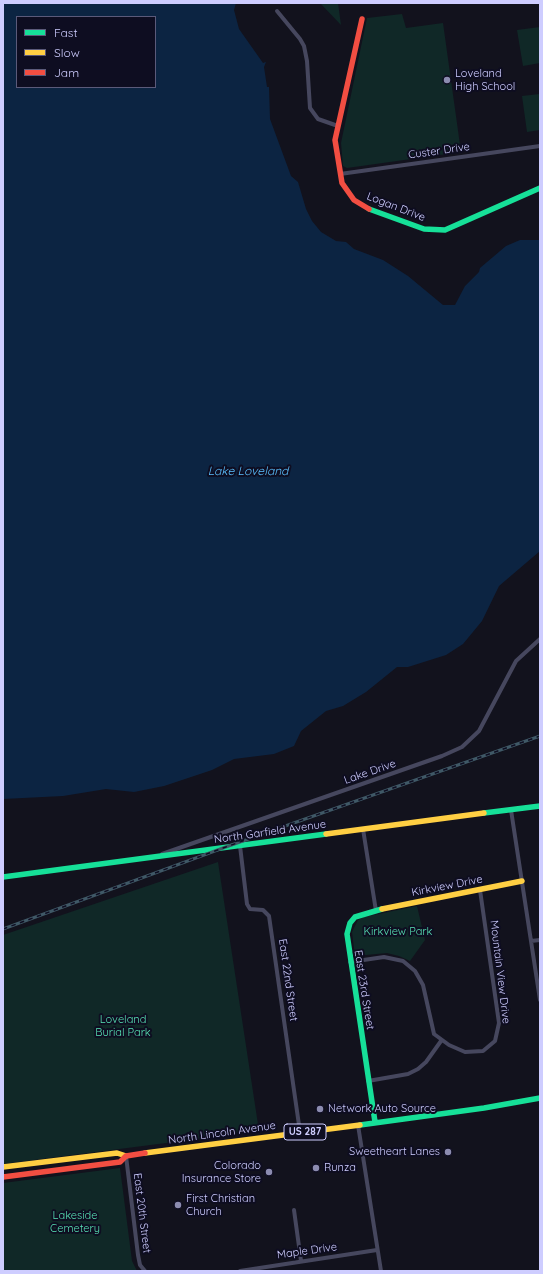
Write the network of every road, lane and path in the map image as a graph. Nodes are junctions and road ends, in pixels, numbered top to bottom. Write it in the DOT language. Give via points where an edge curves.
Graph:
graph roads {
  1 [pos="277,11"];
  2 [pos="362,19"];
  3 [pos="338,126"];
  4 [pos="540,146"];
  5 [pos="340,174"];
  6 [pos="540,188"];
  7 [pos="540,639"];
  8 [pos="540,806"];
  9 [pos="511,810"];
  10 [pos="363,829"];
  11 [pos="240,846"];
  12 [pos="156,857"];
  13 [pos="3,877"];
  14 [pos="522,881"];
  15 [pos="480,890"];
  16 [pos="376,910"];
  17 [pos="540,940"];
  18 [pos="531,941"];
  19 [pos="350,962"];
  20 [pos="540,1000"];
  21 [pos="441,1041"];
  22 [pos="368,1081"];
  23 [pos="540,1098"];
  24 [pos="375,1122"];
  25 [pos="358,1125"];
  26 [pos="300,1132"];
  27 [pos="126,1156"];
  28 [pos="3,1167"];
  29 [pos="3,1177"];
  30 [pos="294,1210"];
  31 [pos="377,1250"];
  32 [pos="301,1261"];
  33 [pos="144,1271"];
  34 [pos="240,1271"];
  35 [pos="380,1271"];
  1 -- 3 [label="street" via="304,46 310,108 318,119"];
  2 -- 3 [label="main road, Logan Drive"];
  3 -- 5 [label="main road, Logan Drive" via="336,145"];
  4 -- 5 [label="street, Custer Drive"];
  5 -- 6 [label="main road, Logan Drive" via="344,188 360,205 424,229 435,230 451,228"];
  7 -- 12 [label="street, Lake Drive" via="512,667 479,731 468,743 455,751"];
  8 -- 9 [label="main road, North Garfield Avenue"];
  9 -- 10 [label="main road, North Garfield Avenue"];
  9 -- 14 [label="street"];
  10 -- 11 [label="main road, North Garfield Avenue"];
  10 -- 16 [label="street"];
  11 -- 12 [label="main road, North Garfield Avenue"];
  11 -- 26 [label="street, East 22nd Street" via="247,904 250,909 263,910 268,916"];
  12 -- 13 [label="main road, North Garfield Avenue"];
  14 -- 15 [label="main road, Kirkview Drive"];
  14 -- 18 [label="street"];
  15 -- 16 [label="main road, Kirkview Drive"];
  15 -- 21 [label="street, Mountain View Drive" via="499,1029 495,1041 479,1052 465,1052"];
  16 -- 19 [label="main road, East 23rd Street" via="359,915 350,923 346,934"];
  17 -- 18 [label="street"];
  18 -- 20 [label="street"];
  19 -- 21 [label="street" via="384,957 403,961 412,967 422,985 432,1031"];
  19 -- 22 [label="main road, East 23rd Street"];
  21 -- 22 [label="street" via="418,1069 408,1074"];
  22 -- 24 [label="main road, East 23rd Street"];
  23 -- 24 [label="main road, North Lincoln Avenue / US 287"];
  24 -- 25 [label="main road, North Lincoln Avenue / US 287"];
  25 -- 26 [label="main road, North Lincoln Avenue / US 287"];
  25 -- 31 [label="street"];
  26 -- 27 [label="main road, North Lincoln Avenue / US 287"];
  27 -- 28 [label="main road, US 287" via="117,1153"];
  27 -- 29 [label="main road, North Lincoln Avenue / US 287" via="120,1162"];
  27 -- 33 [label="street, East 20th Street" via="138,1255"];
  30 -- 32 [label="street"];
  31 -- 32 [label="street, Maple Drive"];
  31 -- 35 [label="street"];
  32 -- 34 [label="street, Maple Drive"];
}
